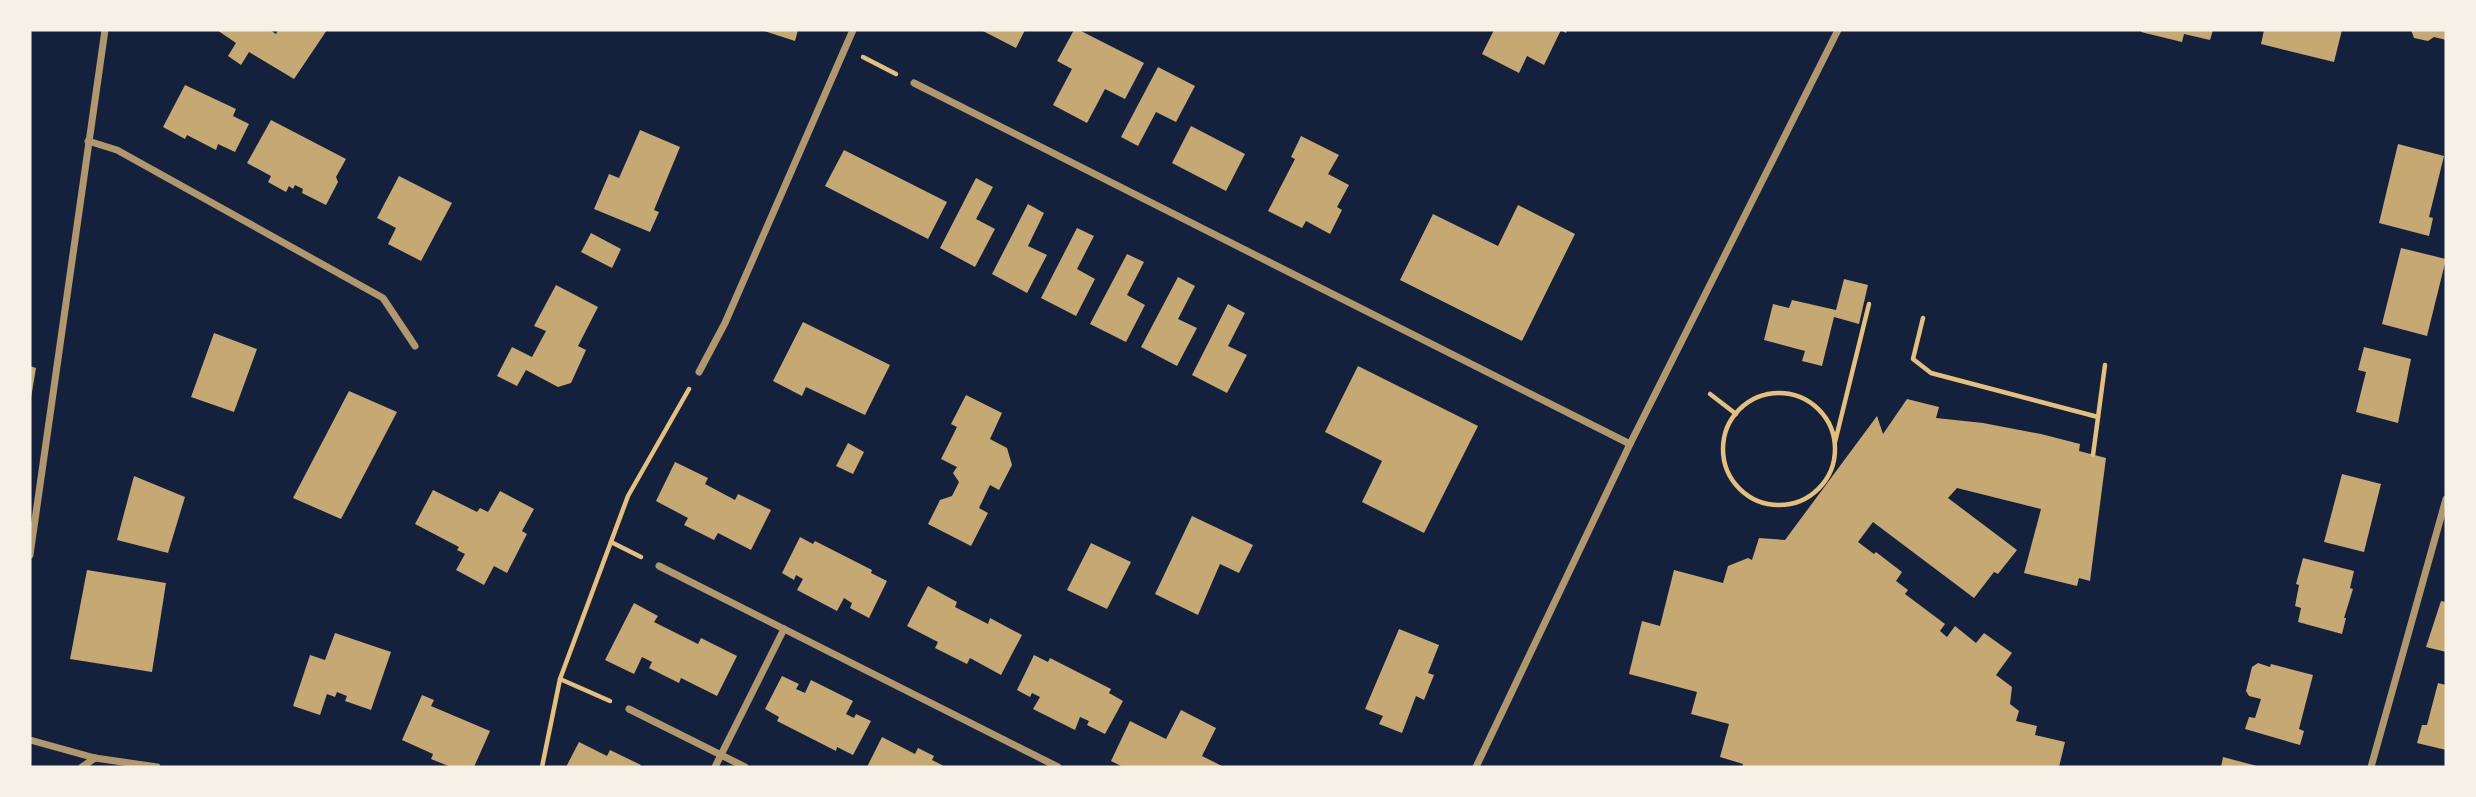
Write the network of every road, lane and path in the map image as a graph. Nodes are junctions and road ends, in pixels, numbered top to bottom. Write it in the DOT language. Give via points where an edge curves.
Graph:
graph roads {
  1 [pos="105,30"];
  2 [pos="853,30"];
  3 [pos="1838,30"];
  4 [pos="846,49"];
  5 [pos="914,83"];
  6 [pos="88,141"];
  7 [pos="1869,304"];
  8 [pos="1923,318"];
  9 [pos="415,346"];
  10 [pos="2105,365"];
  11 [pos="699,372"];
  12 [pos="1710,394"];
  13 [pos="1736,414"];
  14 [pos="2098,417"];
  15 [pos="1835,443"];
  16 [pos="1630,444"];
  17 [pos="2093,455"];
  18 [pos="2446,499"];
  19 [pos="611,542"];
  20 [pos="30,555"];
  21 [pos="659,566"];
  22 [pos="784,629"];
  23 [pos="560,679"];
  24 [pos="629,709"];
  25 [pos="30,740"];
  26 [pos="721,755"];
  27 [pos="95,758"];
  28 [pos="82,767"];
  29 [pos="157,767"];
  30 [pos="542,767"];
  31 [pos="715,767"];
  32 [pos="745,767"];
  33 [pos="1058,767"];
  34 [pos="1476,767"];
  35 [pos="2371,767"];
  1 -- 6 [label="street"];
  2 -- 4 [label="street"];
  3 -- 16 [label="street"];
  4 -- 5 [label="path"];
  4 -- 11 [label="street"];
  5 -- 16 [label="street"];
  6 -- 9 [label="street" via="117,150 383,298"];
  6 -- 20 [label="street"];
  7 -- 15 [label="path"];
  8 -- 14 [label="path" via="1913,359 1931,373"];
  10 -- 14 [label="path"];
  11 -- 19 [label="path" via="628,496"];
  12 -- 13 [label="path"];
  13 -- 15 [label="path" via="1770,394 1797,397 1826,419"];
  13 -- 15 [label="path" via="1724,438 1725,466 1740,489 1764,503 1791,503 1816,491 1831,468"];
  14 -- 17 [label="path"];
  16 -- 34 [label="street"];
  18 -- 35 [label="street"];
  19 -- 21 [label="path"];
  19 -- 23 [label="path"];
  21 -- 22 [label="street"];
  22 -- 26 [label="street"];
  22 -- 33 [label="street"];
  23 -- 24 [label="path"];
  23 -- 30 [label="path"];
  24 -- 26 [label="street"];
  25 -- 27 [label="street"];
  26 -- 31 [label="street"];
  26 -- 32 [label="street"];
  27 -- 28 [label="street"];
  27 -- 29 [label="street"];
}
